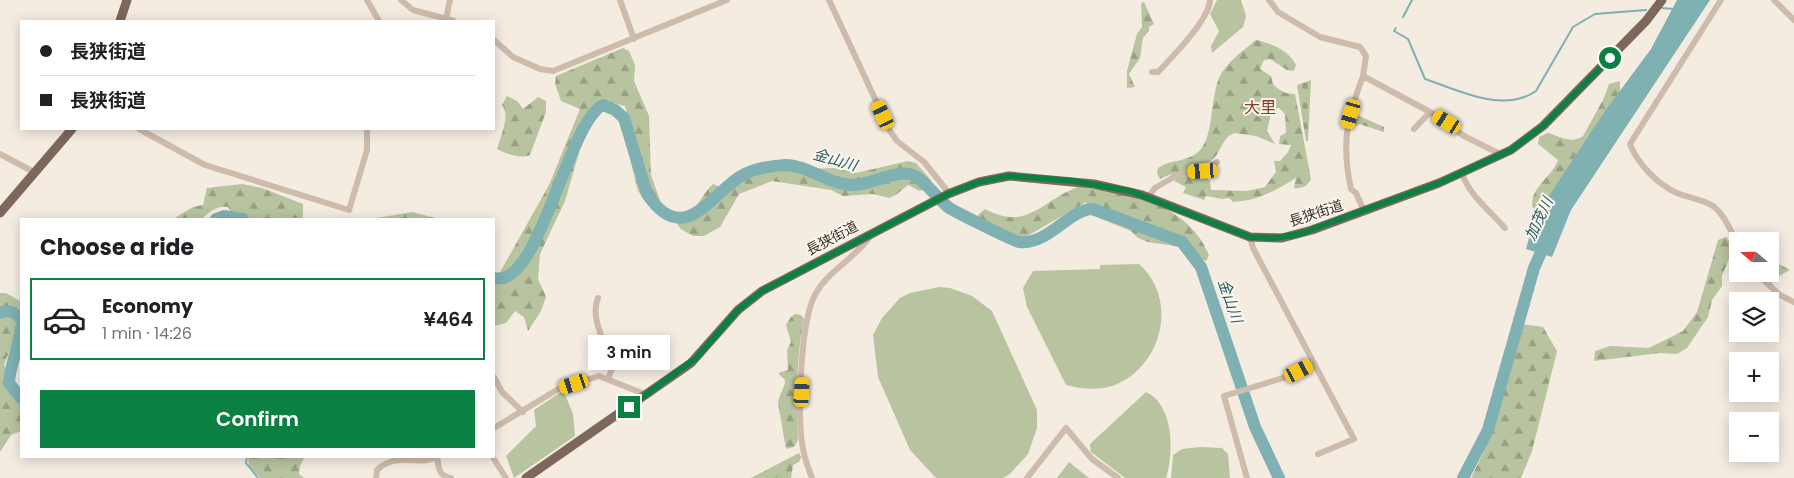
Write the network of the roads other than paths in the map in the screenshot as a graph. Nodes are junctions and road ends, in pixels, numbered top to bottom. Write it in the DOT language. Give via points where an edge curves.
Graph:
graph roads {
  1 [pos="127,0"];
  2 [pos="367,0"];
  3 [pos="401,0"];
  4 [pos="450,0"];
  5 [pos="620,0"];
  6 [pos="727,0"];
  7 [pos="828,0"];
  8 [pos="1210,0"];
  9 [pos="1269,0"];
  10 [pos="1662,0"];
  11 [pos="1721,0"];
  12 [pos="1774,0"];
  13 [pos="446,19"];
  14 [pos="120,20"];
  15 [pos="378,20"];
  16 [pos="450,20"];
  17 [pos="1794,20"];
  18 [pos="634,38"];
  19 [pos="495,41"];
  20 [pos="1152,72"];
  21 [pos="1364,76"];
  22 [pos="1430,112"];
  23 [pos="1414,129"];
  24 [pos="71,130"];
  25 [pos="140,130"];
  26 [pos="367,130"];
  27 [pos="0,154"];
  28 [pos="1502,155"];
  29 [pos="1217,162"];
  30 [pos="34,172"];
  31 [pos="1462,173"];
  32 [pos="948,193"];
  33 [pos="1148,197"];
  34 [pos="1364,211"];
  35 [pos="0,213"];
  36 [pos="1505,228"];
  37 [pos="873,232"];
  38 [pos="1731,232"];
  39 [pos="1250,237"];
  40 [pos="1766,282"];
  41 [pos="598,298"];
  42 [pos="1794,302"];
  43 [pos="1313,363"];
  44 [pos="495,379"];
  45 [pos="608,379"];
  46 [pos="647,395"];
  47 [pos="523,412"];
  48 [pos="495,427"];
  49 [pos="1318,454"];
  50 [pos="435,458"];
  51 [pos="438,458"];
  52 [pos="493,458"];
  53 [pos="376,478"];
  54 [pos="451,478"];
  55 [pos="506,478"];
  56 [pos="526,478"];
  57 [pos="812,478"];
  58 [pos="1027,478"];
  59 [pos="1118,478"];
  60 [pos="1247,478"];
  1 -- 14 [label="main road"];
  2 -- 15 [label="street"];
  3 -- 13 [label="street" via="413,10"];
  4 -- 13 [label="street"];
  5 -- 18 [label="street"];
  6 -- 18 [label="street"];
  7 -- 32 [label="street" via="890,131 897,141 924,162"];
  8 -- 20 [label="street" via="1210,8 1186,39 1158,72"];
  9 -- 21 [label="street" via="1278,12 1320,38 1360,47 1366,56"];
  10 -- 28 [label="main road, 長狭街道" via="1646,21 1543,126"];
  11 -- 38 [label="street" via="1630,144 1653,176 1676,193 1712,205"];
  12 -- 17 [label="street"];
  13 -- 16 [label="street"];
  18 -- 19 [label="street" via="553,71 513,57"];
  21 -- 22 [label="street"];
  21 -- 34 [label="street" via="1344,145 1351,188"];
  22 -- 23 [label="street"];
  22 -- 28 [label="street" via="1464,136"];
  24 -- 30 [label="main road"];
  25 -- 26 [label="street" via="205,165 349,210 367,150"];
  27 -- 30 [label="street"];
  28 -- 31 [label="main road, 長狭街道"];
  29 -- 33 [label="street" via="1203,171 1177,176 1155,188"];
  30 -- 35 [label="main road"];
  31 -- 34 [label="main road, 長狭街道"];
  31 -- 36 [label="street" via="1464,180"];
  32 -- 33 [label="main road, 長狭街道" via="990,179 1015,175 1107,186"];
  32 -- 37 [label="main road, 長狭街道"];
  33 -- 39 [label="main road, 長狭街道"];
  34 -- 39 [label="main road, 長狭街道" via="1288,236 1270,239"];
  37 -- 46 [label="main road, 長狭街道" via="753,297 696,358"];
  37 -- 57 [label="street" via="853,257 820,288 809,309 801,410 802,447"];
  39 -- 43 [label="street"];
  40 -- 42 [label="street"];
  41 -- 45 [label="street" via="598,327 613,366"];
  43 -- 49 [label="street" via="1354,439"];
  43 -- 60 [label="street" via="1283,378 1224,396"];
  44 -- 47 [label="street" via="502,392"];
  45 -- 46 [label="street"];
  45 -- 47 [label="street" via="599,376 560,388"];
  46 -- 56 [label="main road, 長狭街道"];
  47 -- 48 [label="street"];
  50 -- 53 [label="street" via="425,461 389,460 377,470"];
  51 -- 54 [label="street" via="441,474"];
  52 -- 55 [label="street"];
  58 -- 59 [label="street" via="1066,428 1092,459"];
}
